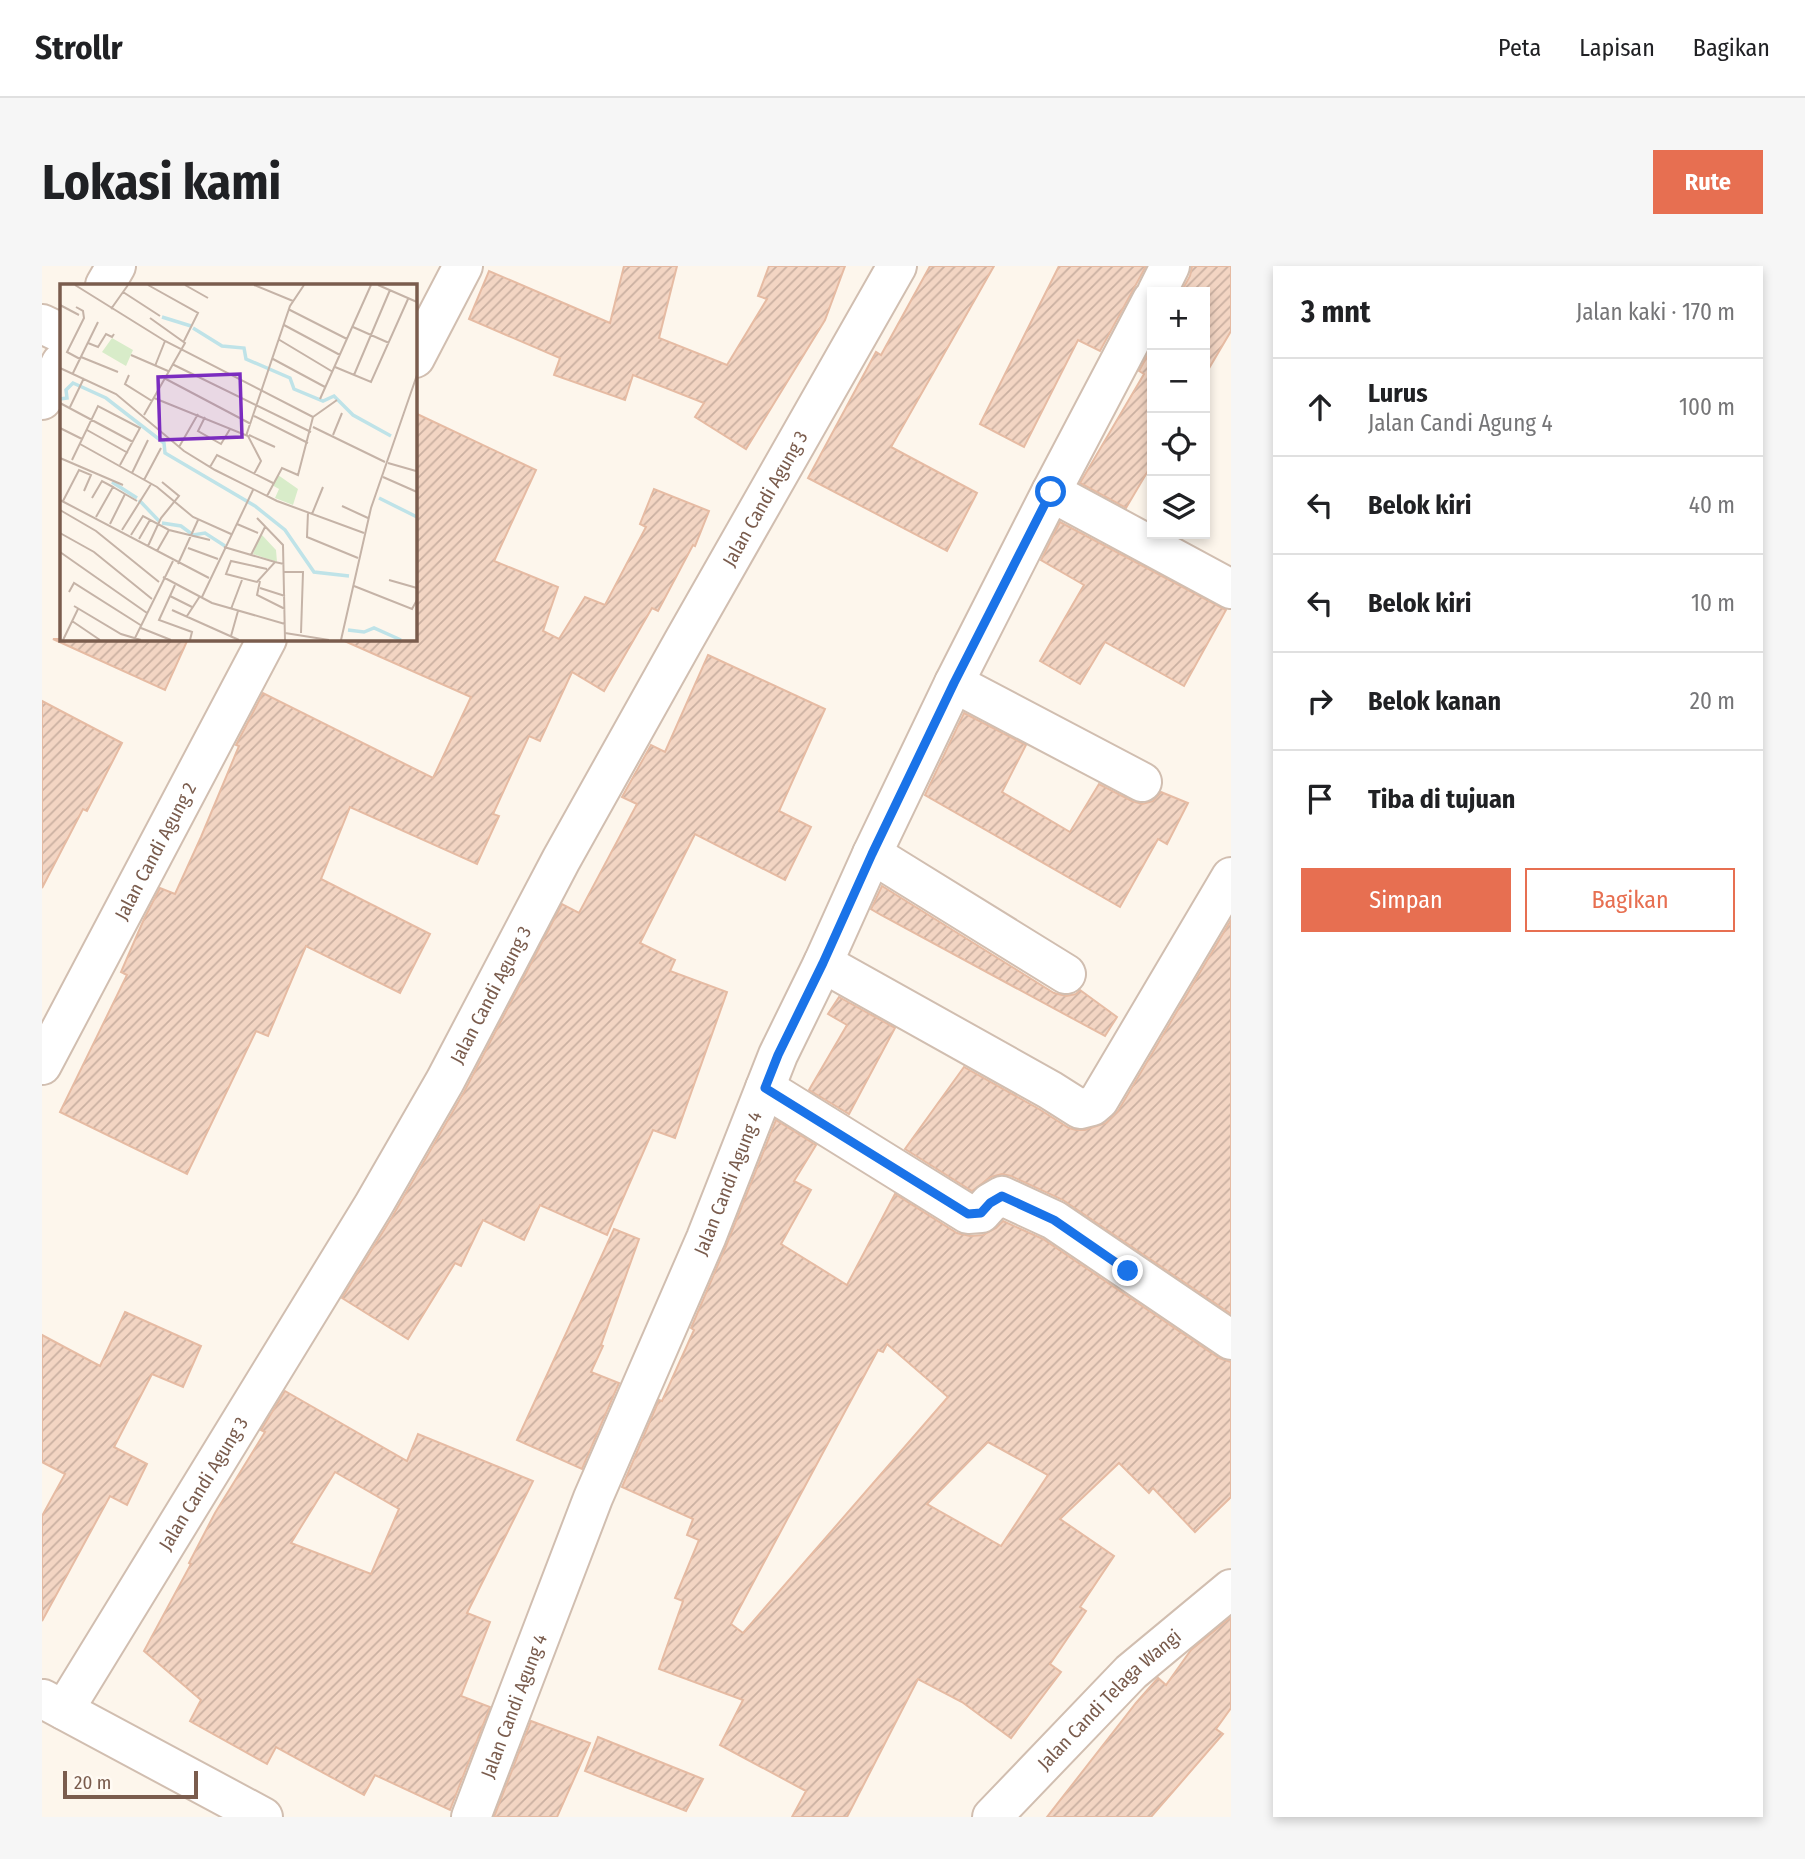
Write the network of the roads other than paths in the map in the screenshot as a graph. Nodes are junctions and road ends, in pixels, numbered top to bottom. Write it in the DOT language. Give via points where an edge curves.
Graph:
graph roads {
  1 [pos="116,266"];
  2 [pos="463,266"];
  3 [pos="897,266"];
  4 [pos="1170,266"];
  5 [pos="106,284"];
  6 [pos="1160,287"];
  7 [pos="1147,310"];
  8 [pos="42,324"];
  9 [pos="60,333"];
  10 [pos="416,356"];
  11 [pos="60,365"];
  12 [pos="42,400"];
  13 [pos="1051,492"];
  14 [pos="1231,589"];
  15 [pos="266,640"];
  16 [pos="954,683"];
  17 [pos="1142,782"];
  18 [pos="872,854"];
  19 [pos="1231,877"];
  20 [pos="823,963"];
  21 [pos="1066,974"];
  22 [pos="42,1065"];
  23 [pos="765,1088"];
  24 [pos="1231,1340"];
  25 [pos="1231,1589"];
  26 [pos="53,1704"];
  27 [pos="263,1817"];
  28 [pos="471,1817"];
  29 [pos="992,1817"];
  1 -- 5 [label="street"];
  2 -- 10 [label="street"];
  3 -- 26 [label="street, Jalan Candi Agung 3" via="561,860 445,1081 373,1206"];
  4 -- 6 [label="street"];
  7 -- 13 [label="street, Jalan Candi Agung 4"];
  8 -- 9 [label="street"];
  11 -- 12 [label="street"];
  13 -- 14 [label="street"];
  13 -- 16 [label="street, Jalan Candi Agung 4"];
  15 -- 22 [label="street, Jalan Candi Agung 2"];
  16 -- 17 [label="street"];
  16 -- 18 [label="street, Jalan Candi Agung 4"];
  18 -- 20 [label="street, Jalan Candi Agung 4"];
  18 -- 21 [label="street"];
  19 -- 20 [label="street" via="1099,1100 1080,1109"];
  20 -- 23 [label="street, Jalan Candi Agung 4"];
  23 -- 24 [label="street" via="968,1214 981,1213 1002,1196 1054,1220"];
  23 -- 28 [label="street, Jalan Candi Agung 4" via="706,1238 593,1498"];
  25 -- 29 [label="street, Jalan Candi Telaga Wangi" via="1131,1672"];
  26 -- 27 [label="street"];
}
